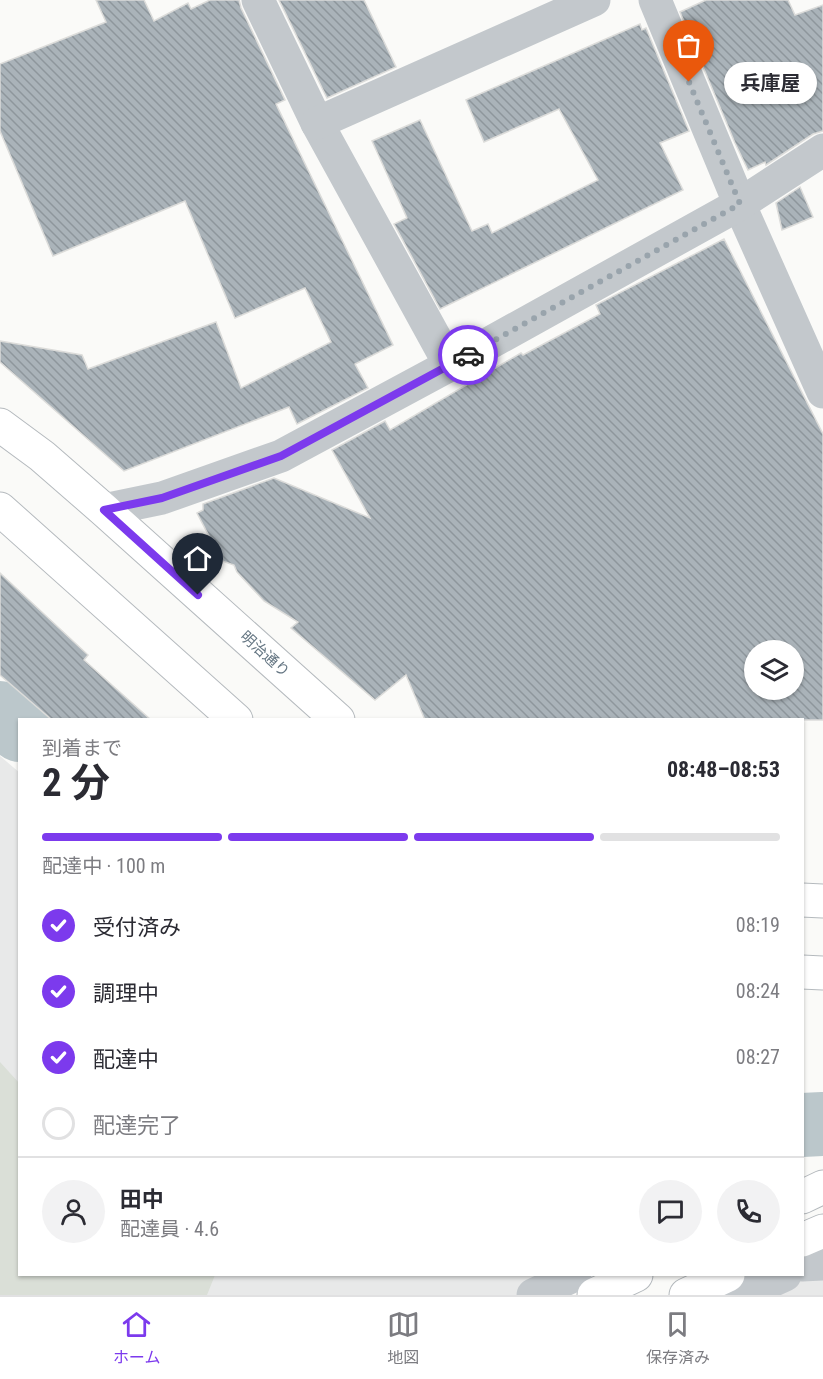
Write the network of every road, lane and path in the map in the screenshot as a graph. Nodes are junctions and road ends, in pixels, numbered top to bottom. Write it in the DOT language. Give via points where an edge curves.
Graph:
graph roads {
  1 [pos="258,0"];
  2 [pos="594,0"];
  3 [pos="655,0"];
  4 [pos="317,123"];
  5 [pos="823,150"];
  6 [pos="740,204"];
  7 [pos="450,365"];
  8 [pos="823,392"];
  9 [pos="0,425"];
  10 [pos="0,509"];
  11 [pos="104,510"];
  12 [pos="234,718"];
  13 [pos="336,718"];
  14 [pos="804,900"];
  15 [pos="823,901"];
  16 [pos="804,972"];
  17 [pos="823,972"];
  18 [pos="823,1187"];
  19 [pos="804,1196"];
  20 [pos="823,1231"];
  21 [pos="804,1263"];
  22 [pos="573,1276"];
  23 [pos="582,1276"];
  24 [pos="634,1276"];
  25 [pos="726,1276"];
  26 [pos="778,1276"];
  27 [pos="533,1295"];
  28 [pos="573,1295"];
  29 [pos="594,1295"];
  30 [pos="686,1295"];
  31 [pos="741,1295"];
  1 -- 4 [label="street"];
  2 -- 4 [label="street"];
  3 -- 6 [label="street"];
  4 -- 7 [label="street"];
  5 -- 6 [label="street"];
  6 -- 7 [label="street"];
  6 -- 8 [label="street"];
  7 -- 11 [label="street" via="281,456 162,498"];
  9 -- 11 [label="main road, 明治通り"];
  10 -- 12 [label="main road"];
  11 -- 13 [label="main road, 明治通り"];
  14 -- 15 [label="main road"];
  16 -- 17 [label="main road"];
  18 -- 19 [label="main road"];
  20 -- 21 [label="main road"];
  22 -- 27 [label="street"];
  23 -- 28 [label="street"];
  24 -- 29 [label="main road"];
  25 -- 30 [label="main road"];
  26 -- 31 [label="street"];
}
